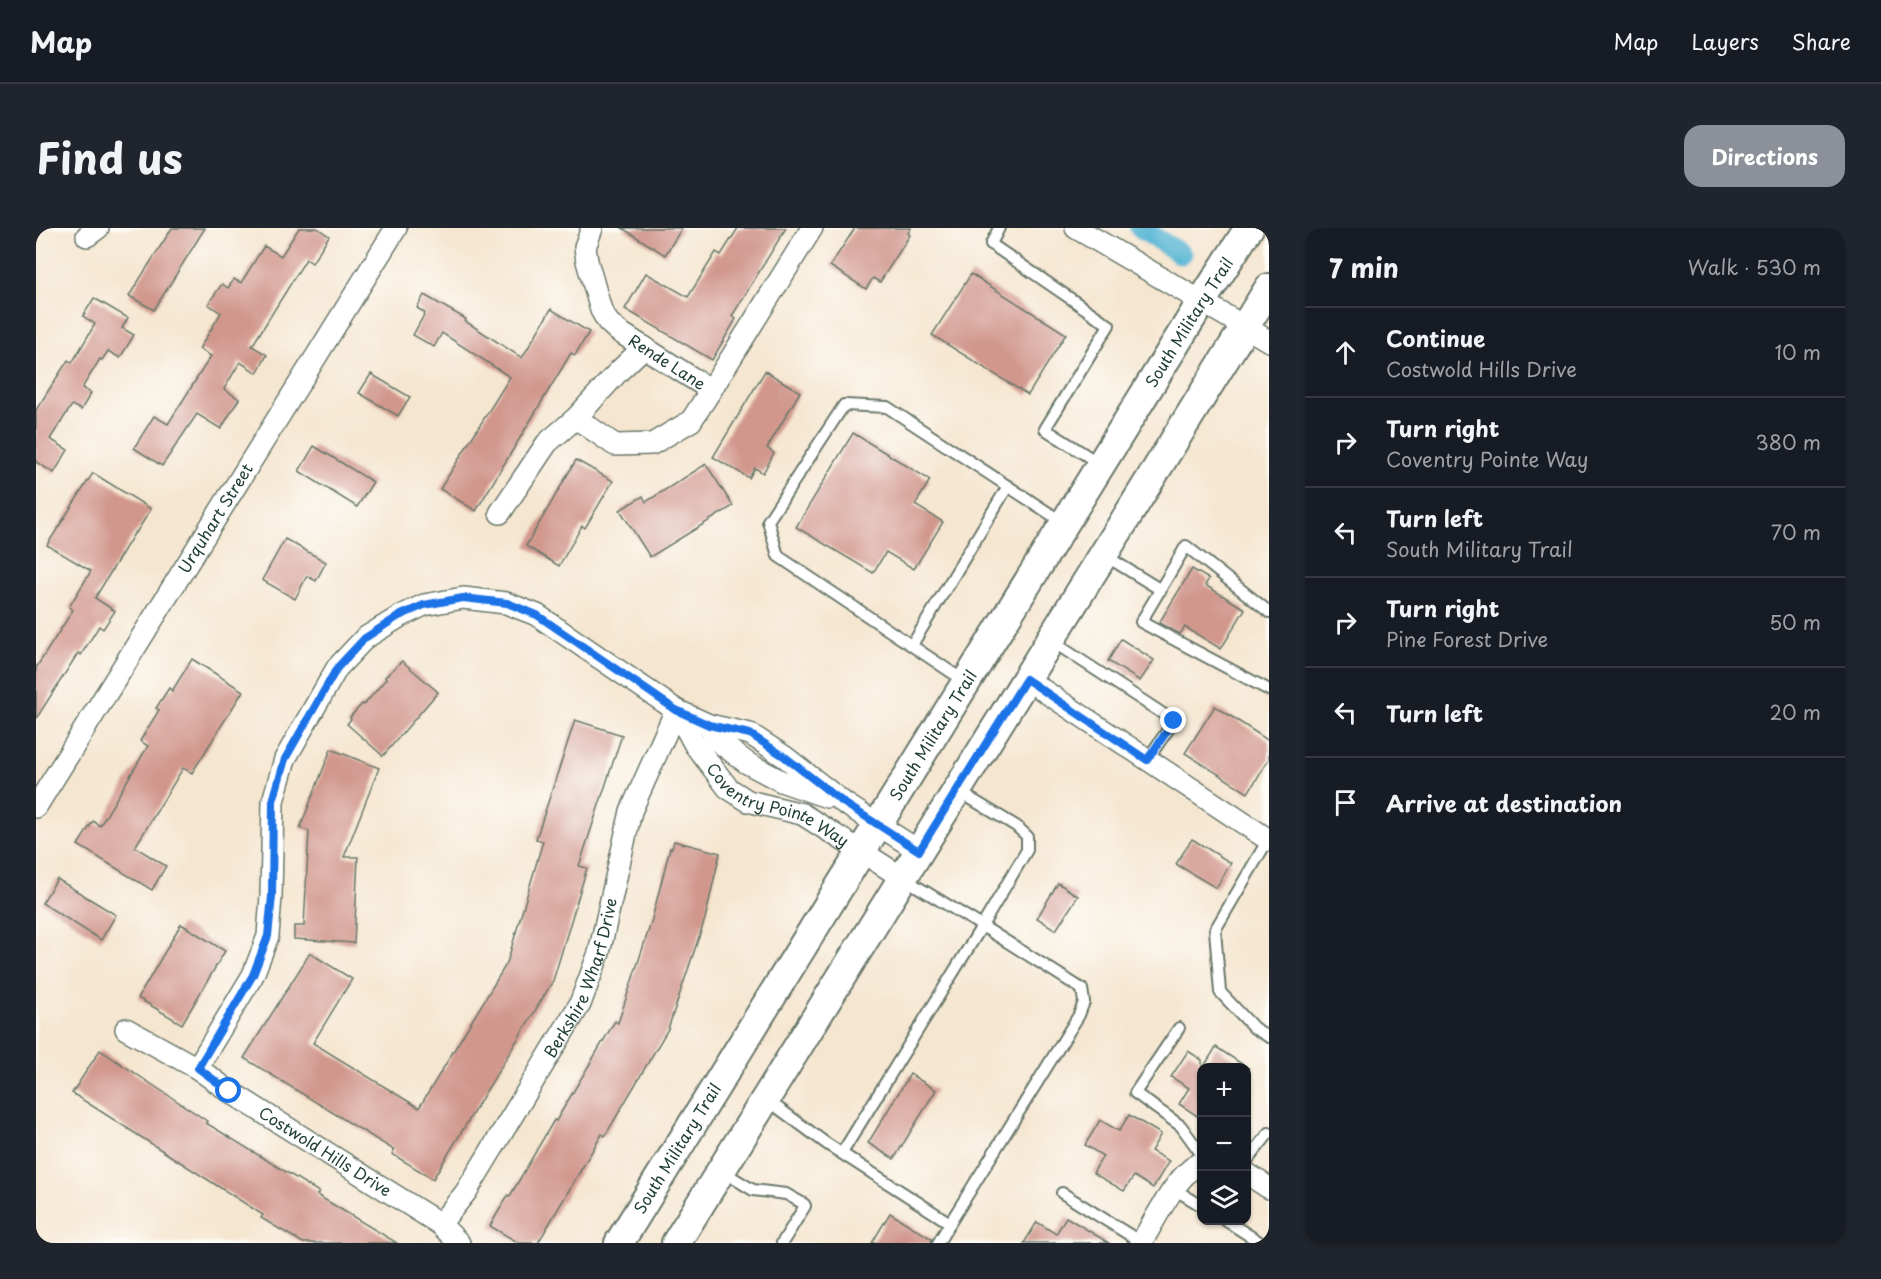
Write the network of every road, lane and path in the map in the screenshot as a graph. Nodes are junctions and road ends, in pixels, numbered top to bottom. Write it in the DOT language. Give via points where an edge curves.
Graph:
graph roads {
  1 [pos="396,228"];
  2 [pos="592,228"];
  3 [pos="812,228"];
  4 [pos="999,228"];
  5 [pos="1076,228"];
  6 [pos="1249,228"];
  7 [pos="1269,288"];
  8 [pos="1202,301"];
  9 [pos="1245,326"];
  10 [pos="1269,341"];
  11 [pos="644,347"];
  12 [pos="711,390"];
  13 [pos="576,418"];
  14 [pos="1101,464"];
  15 [pos="1008,486"];
  16 [pos="500,513"];
  17 [pos="1064,523"];
  18 [pos="1103,554"];
  19 [pos="1161,590"];
  20 [pos="1269,612"];
  21 [pos="1050,640"];
  22 [pos="912,645"];
  23 [pos="1026,679"];
  24 [pos="966,682"];
  25 [pos="1269,690"];
  26 [pos="676,710"];
  27 [pos="709,725"];
  28 [pos="730,751"];
  29 [pos="1147,760"];
  30 [pos="709,764"];
  31 [pos="957,790"];
  32 [pos="844,803"];
  33 [pos="36,807"];
  34 [pos="878,824"];
  35 [pos="1268,839"];
  36 [pos="862,851"];
  37 [pos="919,851"];
  38 [pos="903,878"];
  39 [pos="982,926"];
  40 [pos="1179,1028"];
  41 [pos="126,1029"];
  42 [pos="1269,1037"];
  43 [pos="198,1068"];
  44 [pos="766,1099"];
  45 [pos="1269,1133"];
  46 [pos="1197,1148"];
  47 [pos="842,1153"];
  48 [pos="1251,1156"];
  49 [pos="1197,1164"];
  50 [pos="721,1170"];
  51 [pos="1251,1176"];
  52 [pos="1269,1188"];
  53 [pos="1174,1189"];
  54 [pos="1062,1193"];
  55 [pos="1197,1203"];
  56 [pos="950,1223"];
  57 [pos="440,1224"];
  58 [pos="1232,1225"];
  59 [pos="459,1243"];
  60 [pos="619,1243"];
  61 [pos="676,1243"];
  62 [pos="782,1243"];
  63 [pos="938,1243"];
  64 [pos="1141,1243"];
  65 [pos="1262,1243"];
  1 -- 33 [label="street, Urquhart Street"];
  2 -- 11 [label="street, Rende Lane" via="585,248 586,261 601,310 608,322"];
  3 -- 12 [label="street, Rende Lane"];
  4 -- 14 [label="lane" via="991,244 1109,325 1045,429"];
  5 -- 8 [label="street"];
  6 -- 8 [label="main road, South Military Trail"];
  7 -- 9 [label="main road"];
  8 -- 9 [label="street"];
  8 -- 14 [label="main road, South Military Trail"];
  9 -- 10 [label="street"];
  9 -- 18 [label="main road"];
  11 -- 12 [label="street, Rende Lane"];
  11 -- 13 [label="street"];
  12 -- 13 [label="street" via="691,421 652,444 615,445"];
  13 -- 16 [label="street" via="547,443"];
  14 -- 17 [label="main road, South Military Trail"];
  15 -- 17 [label="lane"];
  15 -- 22 [label="lane"];
  15 -- 22 [label="lane" via="887,407 844,405 768,521 778,556"];
  17 -- 24 [label="main road, South Military Trail"];
  18 -- 19 [label="lane"];
  18 -- 21 [label="main road"];
  19 -- 20 [label="lane" via="1186,546"];
  19 -- 25 [label="lane" via="1141,622"];
  21 -- 23 [label="main road"];
  21 -- 29 [label="lane" via="1174,721"];
  22 -- 24 [label="lane"];
  23 -- 29 [label="street"];
  23 -- 31 [label="main road"];
  24 -- 34 [label="main road, South Military Trail"];
  26 -- 27 [label="street, Coventry Pointe Way"];
  26 -- 30 [label="street, Coventry Pointe Way"];
  26 -- 43 [label="street, Coventry Pointe Way" via="537,615 507,603 463,598 424,605 365,638 337,668 285,759 273,801 268,936 253,975"];
  26 -- 57 [label="street, Berkshire Wharf Drive" via="631,811 599,953 580,1004 466,1192"];
  27 -- 28 [label="street, Coventry Pointe Way" via="715,739"];
  27 -- 32 [label="street, Coventry Pointe Way" via="750,734"];
  28 -- 30 [label="street"];
  28 -- 32 [label="street, Coventry Pointe Way" via="782,781"];
  29 -- 35 [label="street"];
  30 -- 36 [label="street, Coventry Pointe Way" via="728,788 748,801 802,814"];
  31 -- 37 [label="main road"];
  31 -- 39 [label="lane" via="1027,836 1027,850"];
  32 -- 34 [label="street, Coventry Pointe Way"];
  34 -- 36 [label="main road, South Military Trail"];
  34 -- 37 [label="street, Coventry Pointe Way"];
  35 -- 42 [label="lane" via="1215,930 1220,992 1254,1028"];
  36 -- 38 [label="street, Coventry Pointe Way"];
  36 -- 60 [label="main road, South Military Trail"];
  37 -- 38 [label="main road"];
  38 -- 39 [label="lane"];
  38 -- 44 [label="main road"];
  39 -- 47 [label="lane"];
  39 -- 56 [label="lane" via="1082,989 1084,1002"];
  40 -- 46 [label="lane" via="1135,1093 1180,1126"];
  41 -- 43 [label="street, Costwold Hills Drive"];
  43 -- 57 [label="street, Costwold Hills Drive"];
  44 -- 47 [label="lane"];
  44 -- 50 [label="main road"];
  45 -- 48 [label="lane"];
  47 -- 56 [label="lane"];
  49 -- 53 [label="street"];
  50 -- 61 [label="main road"];
  50 -- 62 [label="lane" via="753,1191 786,1194 804,1204"];
  51 -- 52 [label="street"];
  53 -- 55 [label="lane"];
  53 -- 64 [label="street"];
  54 -- 64 [label="lane"];
  56 -- 63 [label="lane"];
  57 -- 59 [label="street, Costwold Hills Drive"];
  58 -- 65 [label="lane"];
}
